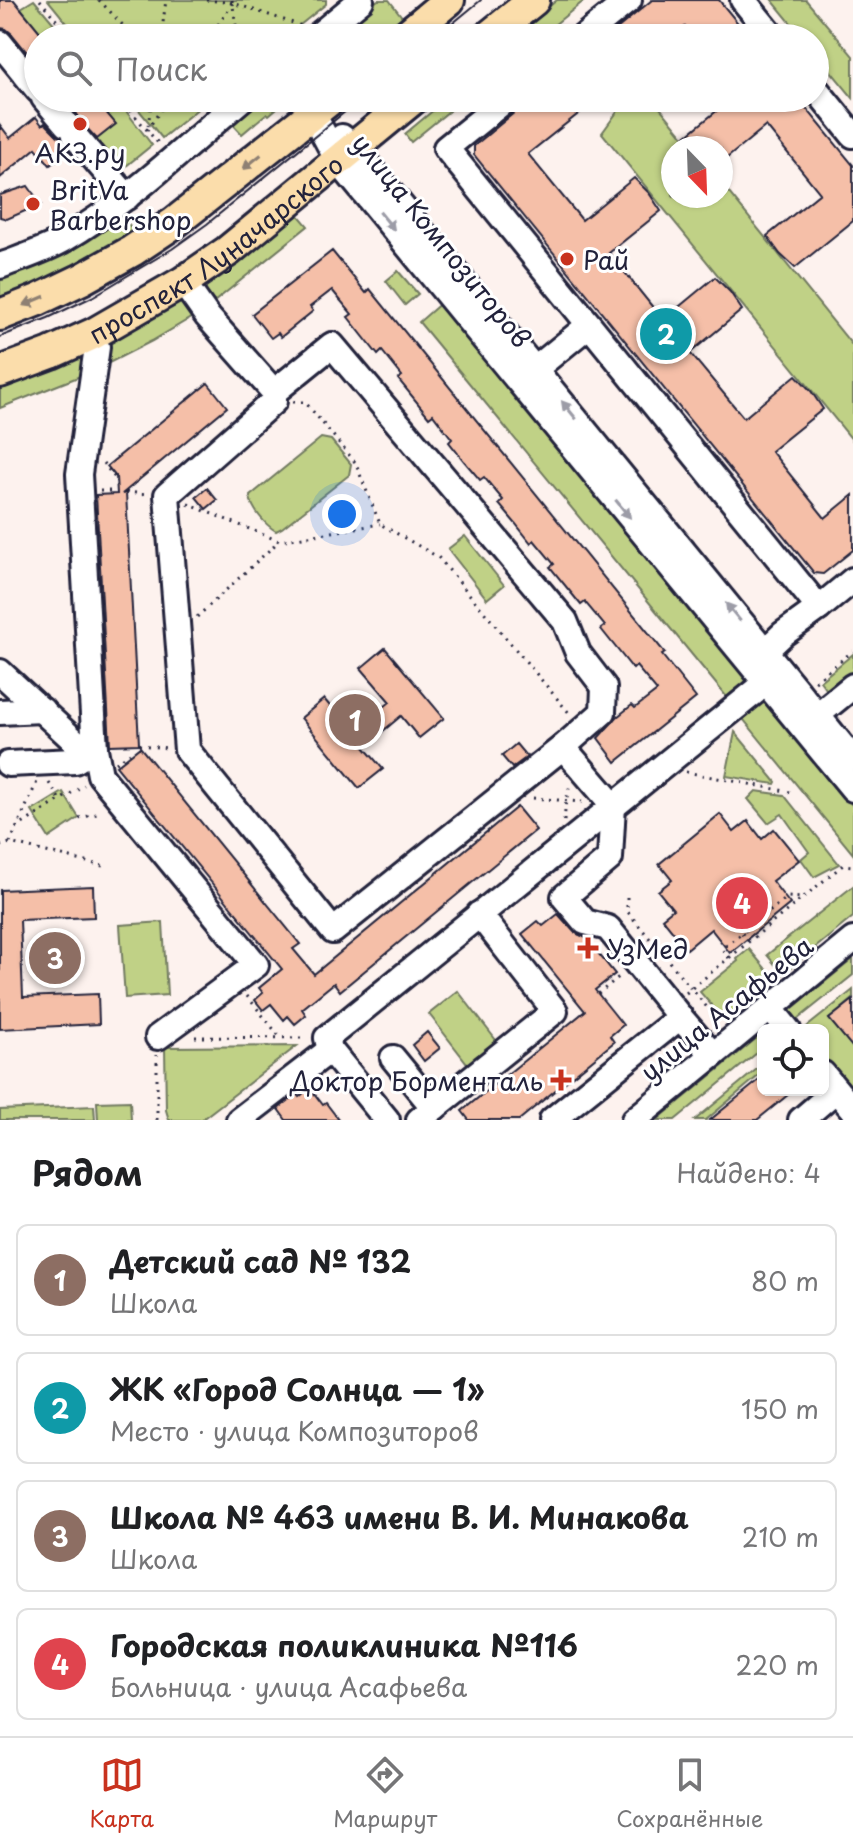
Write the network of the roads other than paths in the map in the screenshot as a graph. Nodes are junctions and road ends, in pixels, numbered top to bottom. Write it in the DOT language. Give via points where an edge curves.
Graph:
graph roads {
  1 [pos="449,0"];
  2 [pos="534,0"];
  3 [pos="629,0"];
  4 [pos="743,0"];
  5 [pos="355,2"];
  6 [pos="324,24"];
  7 [pos="420,24"];
  8 [pos="504,24"];
  9 [pos="599,24"];
  10 [pos="763,24"];
  11 [pos="0,43"];
  12 [pos="24,73"];
  13 [pos="829,105"];
  14 [pos="55,112"];
  15 [pos="227,112"];
  16 [pos="314,112"];
  17 [pos="325,112"];
  18 [pos="397,112"];
  19 [pos="491,112"];
  20 [pos="853,135"];
  21 [pos="346,154"];
  22 [pos="127,197"];
  23 [pos="0,266"];
  24 [pos="183,282"];
  25 [pos="0,315"];
  26 [pos="589,325"];
  27 [pos="93,334"];
  28 [pos="0,372"];
  29 [pos="527,375"];
  30 [pos="274,396"];
  31 [pos="853,580"];
  32 [pos="819,608"];
  33 [pos="765,651"];
  34 [pos="0,672"];
  35 [pos="773,677"];
  36 [pos="853,686"];
  37 [pos="42,710"];
  38 [pos="0,712"];
  39 [pos="809,721"];
  40 [pos="95,749"];
  41 [pos="569,754"];
  42 [pos="853,759"];
  43 [pos="8,764"];
  44 [pos="853,789"];
  45 [pos="613,805"];
  46 [pos="479,914"];
  47 [pos="853,940"];
  48 [pos="770,1008"];
  49 [pos="675,1011"];
  50 [pos="783,1024"];
  51 [pos="158,1037"];
  52 [pos="328,1044"];
  53 [pos="713,1055"];
  54 [pos="393,1058"];
  55 [pos="842,1093"];
  56 [pos="427,1114"];
  57 [pos="245,1118"];
  58 [pos="387,1120"];
  59 [pos="552,1120"];
  60 [pos="634,1120"];
  61 [pos="801,1120"];
  1 -- 7 [label="main road"];
  2 -- 8 [label="main road"];
  3 -- 9 [label="street"];
  4 -- 10 [label="street"];
  5 -- 6 [label="street"];
  11 -- 12 [label="street"];
  13 -- 20 [label="street"];
  14 -- 22 [label="street"];
  15 -- 22 [label="street"];
  16 -- 25 [label="main road, проспект Луначарского, one-way" via="132,251"];
  17 -- 21 [label="street, улица Композиторов"];
  18 -- 21 [label="main road, проспект Луначарского"];
  19 -- 26 [label="street" via="446,148"];
  21 -- 24 [label="main road, проспект Луначарского"];
  21 -- 29 [label="street, улица Композиторов"];
  22 -- 23 [label="street" via="61,241"];
  24 -- 27 [label="main road, проспект Луначарского"];
  24 -- 30 [label="street"];
  26 -- 29 [label="street"];
  26 -- 32 [label="street"];
  27 -- 28 [label="main road, проспект Луначарского"];
  27 -- 40 [label="street" via="97,347 76,475"];
  33 -- 29 [label="street, улица Композиторов, one-way"];
  29 -- 35 [label="street, улица Композиторов, one-way"];
  30 -- 41 [label="street" via="332,345 565,621 578,653 604,687 603,712 583,729"];
  30 -- 41 [label="street" via="167,495 187,750 333,931 501,796"];
  31 -- 32 [label="street"];
  32 -- 33 [label="street"];
  33 -- 35 [label="street, улица Композиторов"];
  34 -- 37 [label="street"];
  35 -- 39 [label="street, улица Композиторов"];
  35 -- 45 [label="street"];
  36 -- 39 [label="street"];
  37 -- 38 [label="street"];
  37 -- 40 [label="street" via="80,746"];
  39 -- 42 [label="street, улица Композиторов"];
  39 -- 44 [label="street, улица Композиторов"];
  40 -- 43 [label="street" via="75,761"];
  40 -- 51 [label="street" via="100,775 256,965"];
  41 -- 45 [label="street"];
  45 -- 46 [label="street"];
  45 -- 49 [label="street" via="610,858 564,897 585,922 608,928"];
  46 -- 52 [label="street"];
  46 -- 56 [label="street" via="555,1011"];
  47 -- 48 [label="street, улица Асафьева"];
  48 -- 50 [label="street"];
  48 -- 53 [label="street, улица Асафьева"];
  49 -- 53 [label="street"];
  49 -- 59 [label="street"];
  52 -- 57 [label="street"];
  52 -- 58 [label="street"];
  53 -- 60 [label="street, улица Асафьева"];
  54 -- 56 [label="street"];
  55 -- 61 [label="street"];
}
